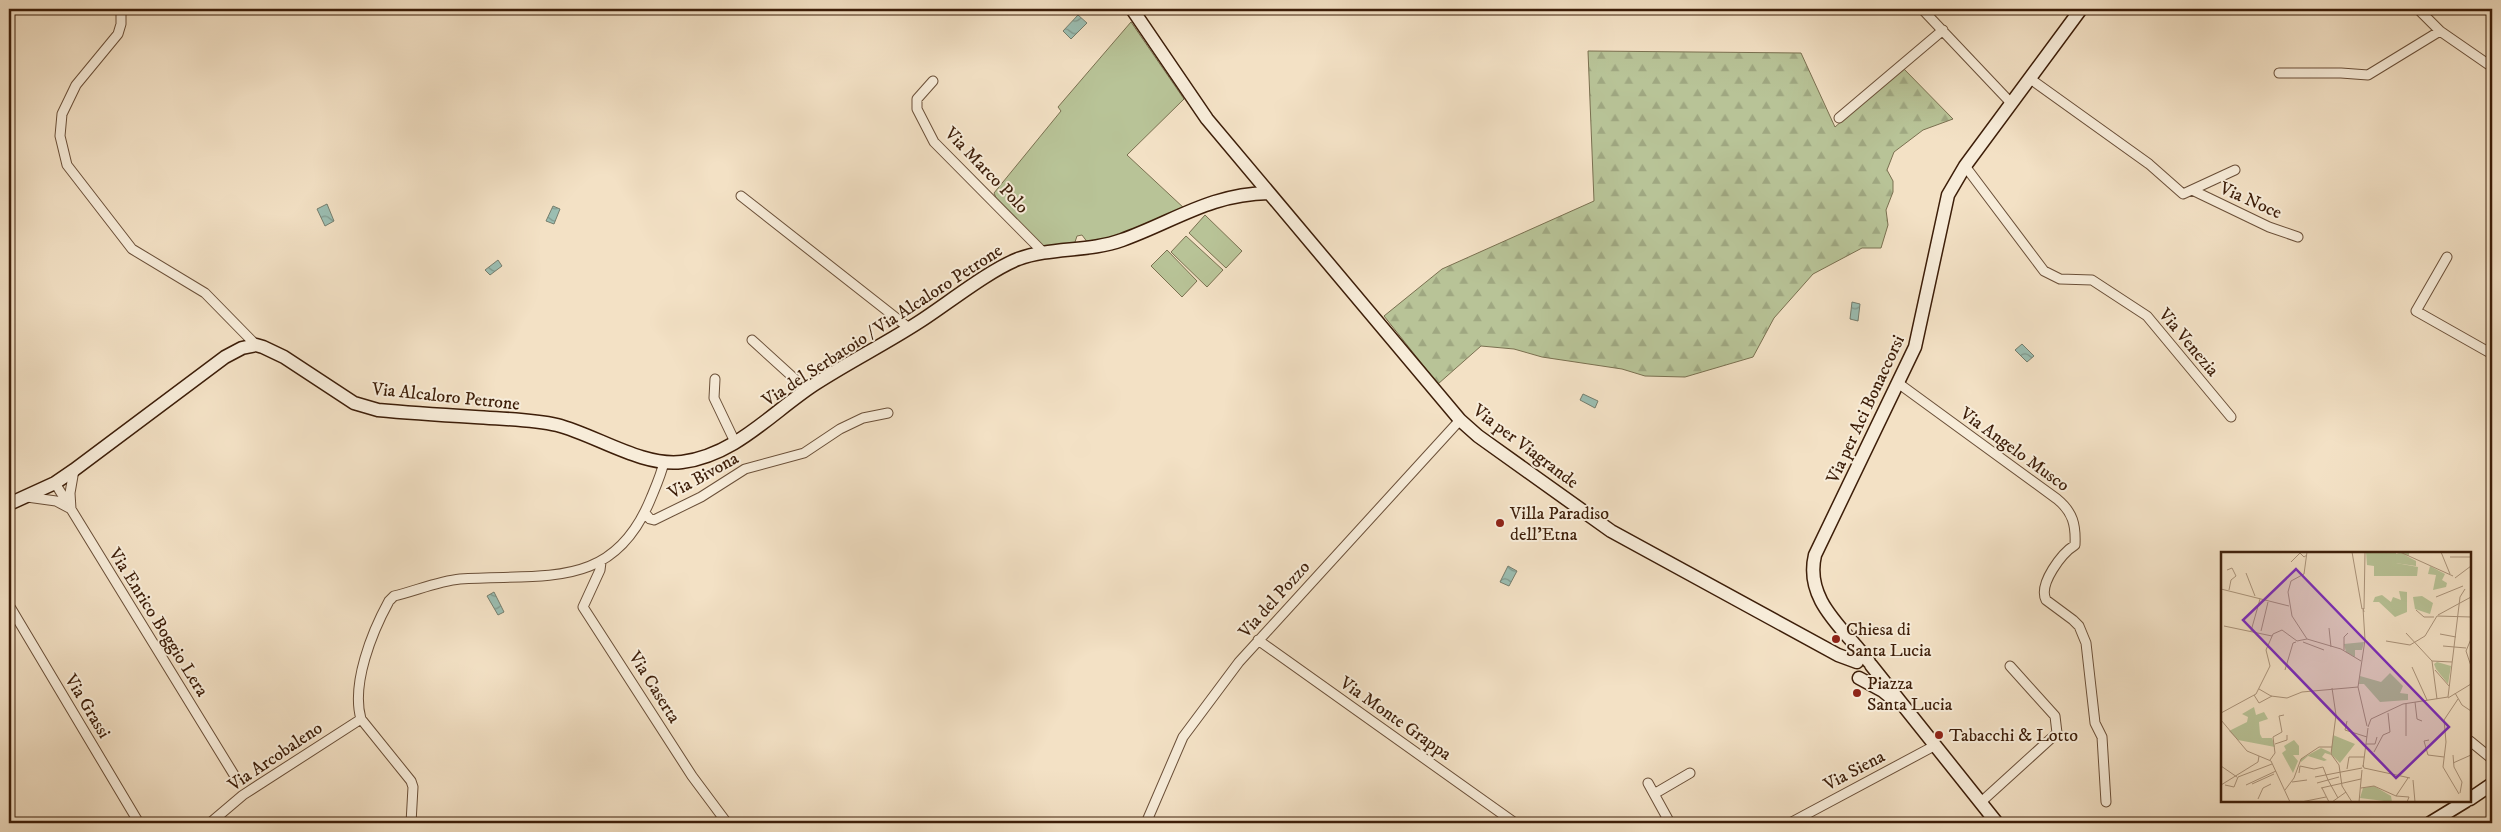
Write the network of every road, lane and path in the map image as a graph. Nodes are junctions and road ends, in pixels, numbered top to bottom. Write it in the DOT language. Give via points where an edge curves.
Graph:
graph roads {
  1 [pos="121,9"];
  2 [pos="1132,9"];
  3 [pos="1922,9"];
  4 [pos="2081,9"];
  5 [pos="2418,9"];
  6 [pos="1943,30"];
  7 [pos="2440,31"];
  8 [pos="2492,67"];
  9 [pos="2279,73"];
  10 [pos="2029,78"];
  11 [pos="933,81"];
  12 [pos="2011,103"];
  13 [pos="1838,118"];
  14 [pos="1965,166"];
  15 [pos="2235,170"];
  16 [pos="2192,190"];
  17 [pos="1269,193"];
  18 [pos="741,196"];
  19 [pos="2298,237"];
  20 [pos="1044,252"];
  21 [pos="2447,258"];
  22 [pos="910,328"];
  23 [pos="752,340"];
  24 [pos="256,345"];
  25 [pos="2492,354"];
  26 [pos="715,379"];
  27 [pos="1898,383"];
  28 [pos="807,390"];
  29 [pos="888,413"];
  30 [pos="2231,417"];
  31 [pos="1460,420"];
  32 [pos="736,442"];
  33 [pos="664,462"];
  34 [pos="74,470"];
  35 [pos="55,483"];
  36 [pos="24,497"];
  37 [pos="9,504"];
  38 [pos="71,509"];
  39 [pos="645,513"];
  40 [pos="601,562"];
  41 [pos="9,605"];
  42 [pos="1258,640"];
  43 [pos="1861,666"];
  44 [pos="2010,666"];
  45 [pos="1909,713"];
  46 [pos="361,719"];
  47 [pos="2471,742"];
  48 [pos="1934,746"];
  49 [pos="2492,759"];
  50 [pos="1690,774"];
  51 [pos="236,778"];
  52 [pos="1648,783"];
  53 [pos="2492,784"];
  54 [pos="1654,794"];
  55 [pos="2471,797"];
  56 [pos="2106,802"];
  57 [pos="2464,802"];
  58 [pos="1980,803"];
  59 [pos="139,823"];
  60 [pos="210,823"];
  61 [pos="411,823"];
  62 [pos="727,823"];
  63 [pos="1146,823"];
  64 [pos="1515,823"];
  65 [pos="1670,823"];
  66 [pos="1790,823"];
  67 [pos="1997,823"];
  68 [pos="2430,823"];
  1 -- 24 [label="street, Via Alcaloro Petrone" via="122,24 118,34 76,85 62,114 60,136 67,165 132,249 205,293"];
  2 -- 17 [label="main road, Via per Viagrande" via="1207,120"];
  3 -- 6 [label="street"];
  4 -- 10 [label="main road, Via per Aci Bonaccorsi"];
  5 -- 7 [label="street"];
  6 -- 12 [label="street"];
  6 -- 13 [label="street"];
  7 -- 8 [label="street"];
  7 -- 9 [label="street" via="2368,75"];
  10 -- 12 [label="main road, Via per Aci Bonaccorsi"];
  10 -- 16 [label="street, Via Noce" via="2149,164 2183,194"];
  11 -- 20 [label="street, Via Marco Polo" via="917,99 917,110 934,142"];
  12 -- 14 [label="main road, Via per Aci Bonaccorsi"];
  14 -- 27 [label="main road, Via per Aci Bonaccorsi" via="1948,195 1920,331"];
  14 -- 30 [label="street, Via Venezia" via="2044,271 2060,279 2092,280 2147,316"];
  15 -- 16 [label="street"];
  16 -- 19 [label="street, Via Noce" via="2269,227"];
  17 -- 20 [label="main road, Via del Serbatoio / Via Alcaloro Petrone" via="1242,193 1222,199 1119,242"];
  17 -- 31 [label="main road, Via per Viagrande"];
  18 -- 22 [label="street"];
  20 -- 22 [label="main road, Via del Serbatoio / Via Alcaloro Petrone" via="1016,260 997,270"];
  21 -- 25 [label="street" via="2416,311"];
  22 -- 28 [label="main road, Via del Serbatoio / Via Alcaloro Petrone"];
  23 -- 28 [label="street"];
  24 -- 33 [label="main road, Via Alcaloro Petrone" via="284,357 354,403 378,410 555,425"];
  24 -- 34 [label="main road" via="225,356"];
  26 -- 32 [label="street" via="714,398"];
  27 -- 43 [label="main road, Via per Aci Bonaccorsi" via="1815,555 1812,569 1814,589 1819,599 1851,640"];
  27 -- 56 [label="street, Via Angelo Musco" via="2058,499 2072,515 2076,528 2075,544 2058,559 2044,588 2044,595 2079,626 2086,643 2095,723 2102,737"];
  28 -- 32 [label="main road, Via del Serbatoio / Via Alcaloro Petrone"];
  29 -- 39 [label="street, Via Bivona" via="863,418 804,453 745,469 654,520"];
  31 -- 42 [label="street, Via del Pozzo"];
  31 -- 43 [label="main road, Via per Viagrande" via="1611,531"];
  32 -- 33 [label="main road, Via del Serbatoio / Via Alcaloro Petrone" via="683,462"];
  33 -- 39 [label="street"];
  34 -- 35 [label="main road"];
  34 -- 38 [label="street"];
  35 -- 36 [label="main road"];
  35 -- 38 [label="street, Via Enrico Boggio Lera"];
  36 -- 37 [label="main road"];
  36 -- 38 [label="street" via="56,501"];
  38 -- 51 [label="street, Via Enrico Boggio Lera"];
  39 -- 40 [label="street" via="630,538"];
  40 -- 46 [label="street" via="556,576 458,579 394,596 364,661 357,699"];
  40 -- 62 [label="street, Via Caserta" via="583,607 692,776"];
  41 -- 59 [label="street, Via Grassi"];
  42 -- 63 [label="street, Via del Pozzo" via="1203,714 1192,723"];
  42 -- 64 [label="street, Via Monte Grappa"];
  43 -- 45 [label="main road"];
  43 -- 45 [label="main road, Via per Viagrande"];
  44 -- 58 [label="street" via="2055,716 2057,733"];
  45 -- 48 [label="main road"];
  46 -- 60 [label="street, Via Arcobaleno" via="243,795"];
  46 -- 61 [label="street" via="411,781"];
  47 -- 49 [label="street"];
  48 -- 58 [label="main road"];
  48 -- 66 [label="street, Via Siena"];
  50 -- 54 [label="street"];
  52 -- 54 [label="street"];
  53 -- 55 [label="main road"];
  54 -- 65 [label="street"];
  57 -- 68 [label="main road"];
  58 -- 67 [label="main road"];
}
